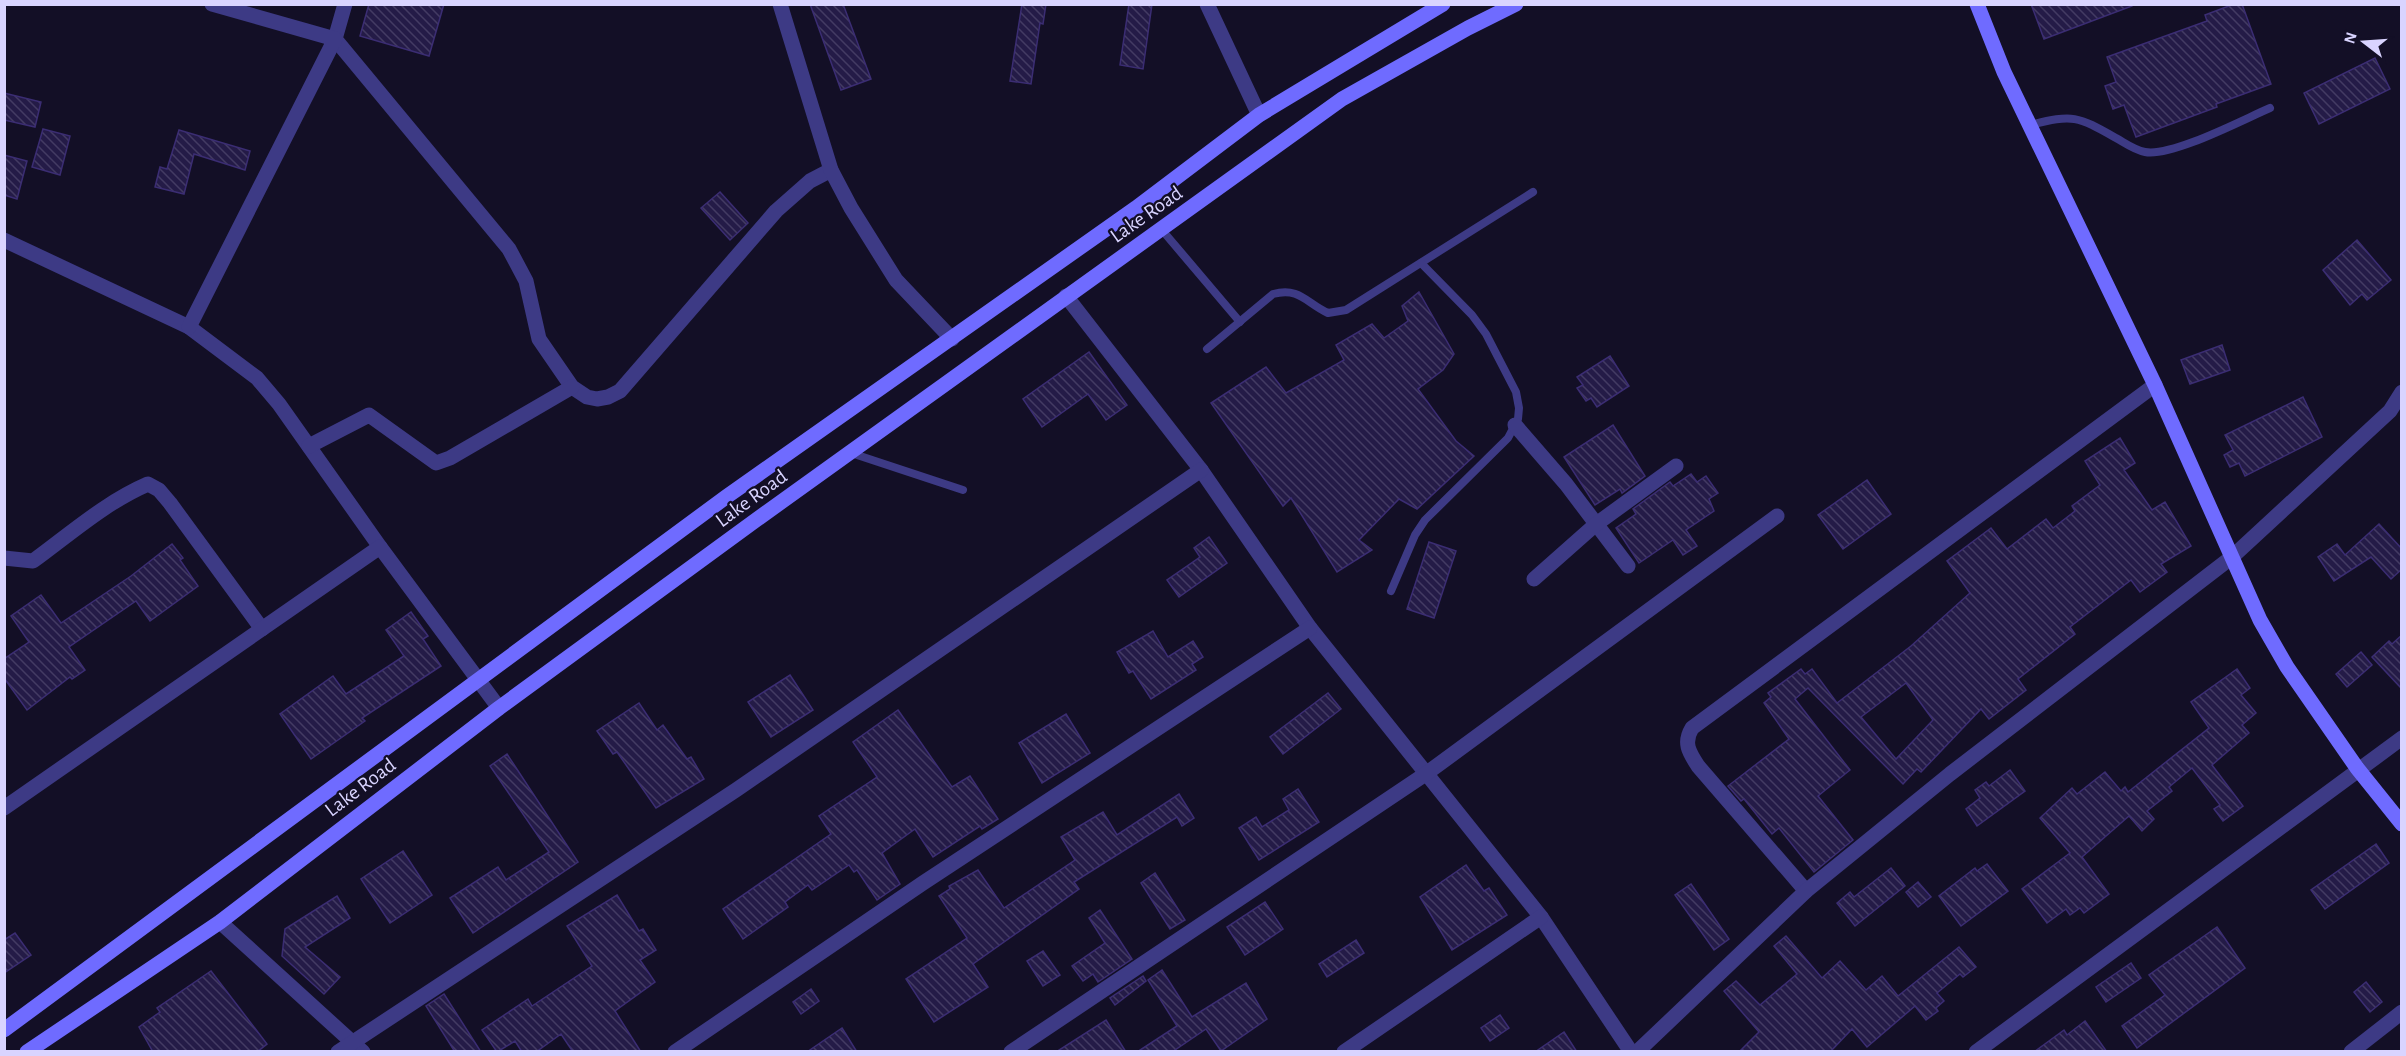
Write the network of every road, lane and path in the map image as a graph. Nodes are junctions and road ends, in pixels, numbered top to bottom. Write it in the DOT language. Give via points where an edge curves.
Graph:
graph roads {
  1 [pos="212,4"];
  2 [pos="345,4"];
  3 [pos="780,4"];
  4 [pos="1207,4"];
  5 [pos="1443,4"];
  6 [pos="1516,4"];
  7 [pos="1977,4"];
  8 [pos="335,39"];
  9 [pos="2270,108"];
  10 [pos="1259,115"];
  11 [pos="2030,125"];
  12 [pos="831,170"];
  13 [pos="1533,192"];
  14 [pos="1162,230"];
  15 [pos="4,240"];
  16 [pos="1421,263"];
  17 [pos="1066,296"];
  18 [pos="1239,322"];
  19 [pos="189,327"];
  20 [pos="952,339"];
  21 [pos="1206,349"];
  22 [pos="2154,385"];
  23 [pos="572,387"];
  24 [pos="2402,392"];
  25 [pos="1515,425"];
  26 [pos="309,446"];
  27 [pos="849,453"];
  28 [pos="1676,466"];
  29 [pos="1201,470"];
  30 [pos="963,490"];
  31 [pos="1777,516"];
  32 [pos="1595,525"];
  33 [pos="380,547"];
  34 [pos="2232,557"];
  35 [pos="4,558"];
  36 [pos="1628,566"];
  37 [pos="1534,579"];
  38 [pos="1391,591"];
  39 [pos="1310,627"];
  40 [pos="262,629"];
  41 [pos="478,680"];
  42 [pos="499,708"];
  43 [pos="2402,738"];
  44 [pos="2357,768"];
  45 [pos="1427,773"];
  46 [pos="4,808"];
  47 [pos="2402,824"];
  48 [pos="1806,891"];
  49 [pos="1541,917"];
  50 [pos="220,922"];
  51 [pos="2402,1012"];
  52 [pos="4,1030"];
  53 [pos="357,1047"];
  54 [pos="27,1052"];
  55 [pos="338,1052"];
  56 [pos="675,1052"];
  57 [pos="1011,1052"];
  58 [pos="1344,1052"];
  59 [pos="1631,1052"];
  60 [pos="1637,1052"];
  61 [pos="1976,1052"];
  62 [pos="2351,1052"];
  1 -- 8 [label="street"];
  2 -- 8 [label="street"];
  3 -- 12 [label="street"];
  4 -- 10 [label="street"];
  5 -- 10 [label="main road, Lake Road"];
  6 -- 14 [label="main road, Lake Road" via="1342,99"];
  7 -- 11 [label="main road"];
  8 -- 19 [label="street"];
  8 -- 23 [label="street" via="509,249 526,281 539,339"];
  9 -- 11 [label="lane" via="2158,153 2135,149 2076,118"];
  10 -- 20 [label="main road, Lake Road"];
  11 -- 22 [label="main road"];
  12 -- 20 [label="street" via="896,280"];
  12 -- 23 [label="street" via="810,181 776,211 620,391 597,399"];
  13 -- 16 [label="lane"];
  14 -- 17 [label="main road, Lake Road"];
  14 -- 18 [label="lane"];
  15 -- 19 [label="street"];
  16 -- 18 [label="lane" via="1337,313 1286,291 1273,294"];
  16 -- 25 [label="lane" via="1486,334 1516,392 1519,408"];
  17 -- 27 [label="main road, Lake Road"];
  17 -- 29 [label="street"];
  18 -- 21 [label="lane"];
  19 -- 26 [label="street" via="257,378"];
  20 -- 41 [label="main road, Lake Road" via="726,496"];
  22 -- 34 [label="main road"];
  22 -- 48 [label="street" via="1692,728 1688,752"];
  23 -- 26 [label="street" via="436,463 369,415"];
  24 -- 34 [label="street" via="2390,411"];
  25 -- 32 [label="street"];
  25 -- 38 [label="lane" via="1508,438 1425,519"];
  26 -- 33 [label="street"];
  27 -- 30 [label="lane"];
  27 -- 42 [label="main road, Lake Road"];
  28 -- 32 [label="street"];
  29 -- 39 [label="street"];
  29 -- 53 [label="street"];
  31 -- 45 [label="street"];
  32 -- 36 [label="street"];
  32 -- 37 [label="street"];
  33 -- 40 [label="street"];
  33 -- 41 [label="street"];
  34 -- 44 [label="main road" via="2260,620 2287,667"];
  34 -- 48 [label="street" via="1950,774"];
  35 -- 40 [label="street" via="33,561 105,508 148,484 170,502"];
  39 -- 45 [label="street"];
  39 -- 56 [label="street"];
  40 -- 46 [label="street"];
  41 -- 42 [label="street"];
  41 -- 52 [label="main road, Lake Road"];
  42 -- 50 [label="main road, Lake Road"];
  43 -- 44 [label="street"];
  44 -- 47 [label="main road"];
  44 -- 61 [label="street"];
  45 -- 49 [label="street"];
  45 -- 57 [label="street"];
  48 -- 60 [label="street"];
  49 -- 58 [label="street"];
  49 -- 59 [label="street"];
  50 -- 53 [label="street"];
  50 -- 54 [label="main road, Lake Road"];
  51 -- 62 [label="street"];
  53 -- 55 [label="street"];
}
